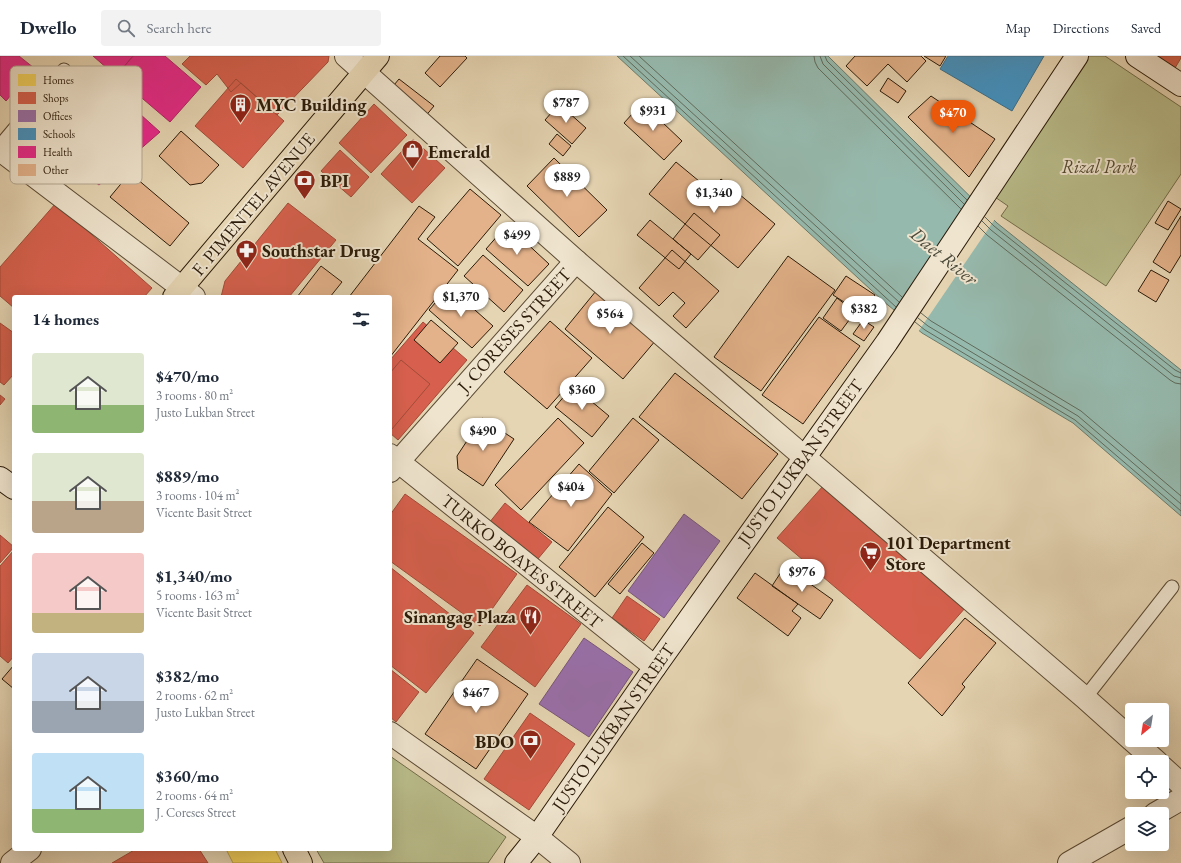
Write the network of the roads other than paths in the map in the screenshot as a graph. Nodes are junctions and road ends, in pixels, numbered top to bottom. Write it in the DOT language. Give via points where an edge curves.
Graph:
graph roads {
  1 [pos="346,56"];
  2 [pos="1077,56"];
  3 [pos="1137,56"];
  4 [pos="371,64"];
  5 [pos="1181,85"];
  6 [pos="10,134"];
  7 [pos="0,146"];
  8 [pos="0,150"];
  9 [pos="10,158"];
  10 [pos="43,184"];
  11 [pos="576,261"];
  12 [pos="183,294"];
  13 [pos="804,456"];
  14 [pos="392,462"];
  15 [pos="0,478"];
  16 [pos="12,487"];
  17 [pos="1172,588"];
  18 [pos="655,666"];
  19 [pos="1085,698"];
  20 [pos="392,734"];
  21 [pos="1125,734"];
  22 [pos="1140,747"];
  23 [pos="1149,755"];
  24 [pos="1169,773"];
  25 [pos="1181,784"];
  26 [pos="1181,799"];
  27 [pos="1167,807"];
  28 [pos="1125,831"];
  29 [pos="537,837"];
  30 [pos="27,851"];
  31 [pos="295,851"];
  32 [pos="12,863"];
  33 [pos="301,863"];
  34 [pos="516,863"];
  35 [pos="569,863"];
  36 [pos="1069,863"];
  1 -- 4 [label="street"];
  2 -- 13 [label="street, JUSTO LUKBAN STREET" via="887,342"];
  3 -- 5 [label="street"];
  4 -- 11 [label="street"];
  4 -- 12 [label="main road, F. PIMENTEL AVENUE"];
  6 -- 7 [label="lane"];
  8 -- 9 [label="street"];
  10 -- 12 [label="street"];
  11 -- 13 [label="street"];
  11 -- 14 [label="street, J. CORESES STREET"];
  13 -- 18 [label="street, JUSTO LUKBAN STREET"];
  13 -- 19 [label="street"];
  14 -- 18 [label="street, TURKO BOAYES STREET"];
  15 -- 16 [label="street"];
  17 -- 19 [label="lane"];
  18 -- 29 [label="street, JUSTO LUKBAN STREET"];
  19 -- 21 [label="street"];
  20 -- 29 [label="street"];
  22 -- 23 [label="street"];
  24 -- 25 [label="street"];
  26 -- 27 [label="street"];
  28 -- 36 [label="street"];
  29 -- 34 [label="street, JUSTO LUKBAN STREET"];
  29 -- 35 [label="street"];
  30 -- 32 [label="street"];
  31 -- 33 [label="main road"];
}
